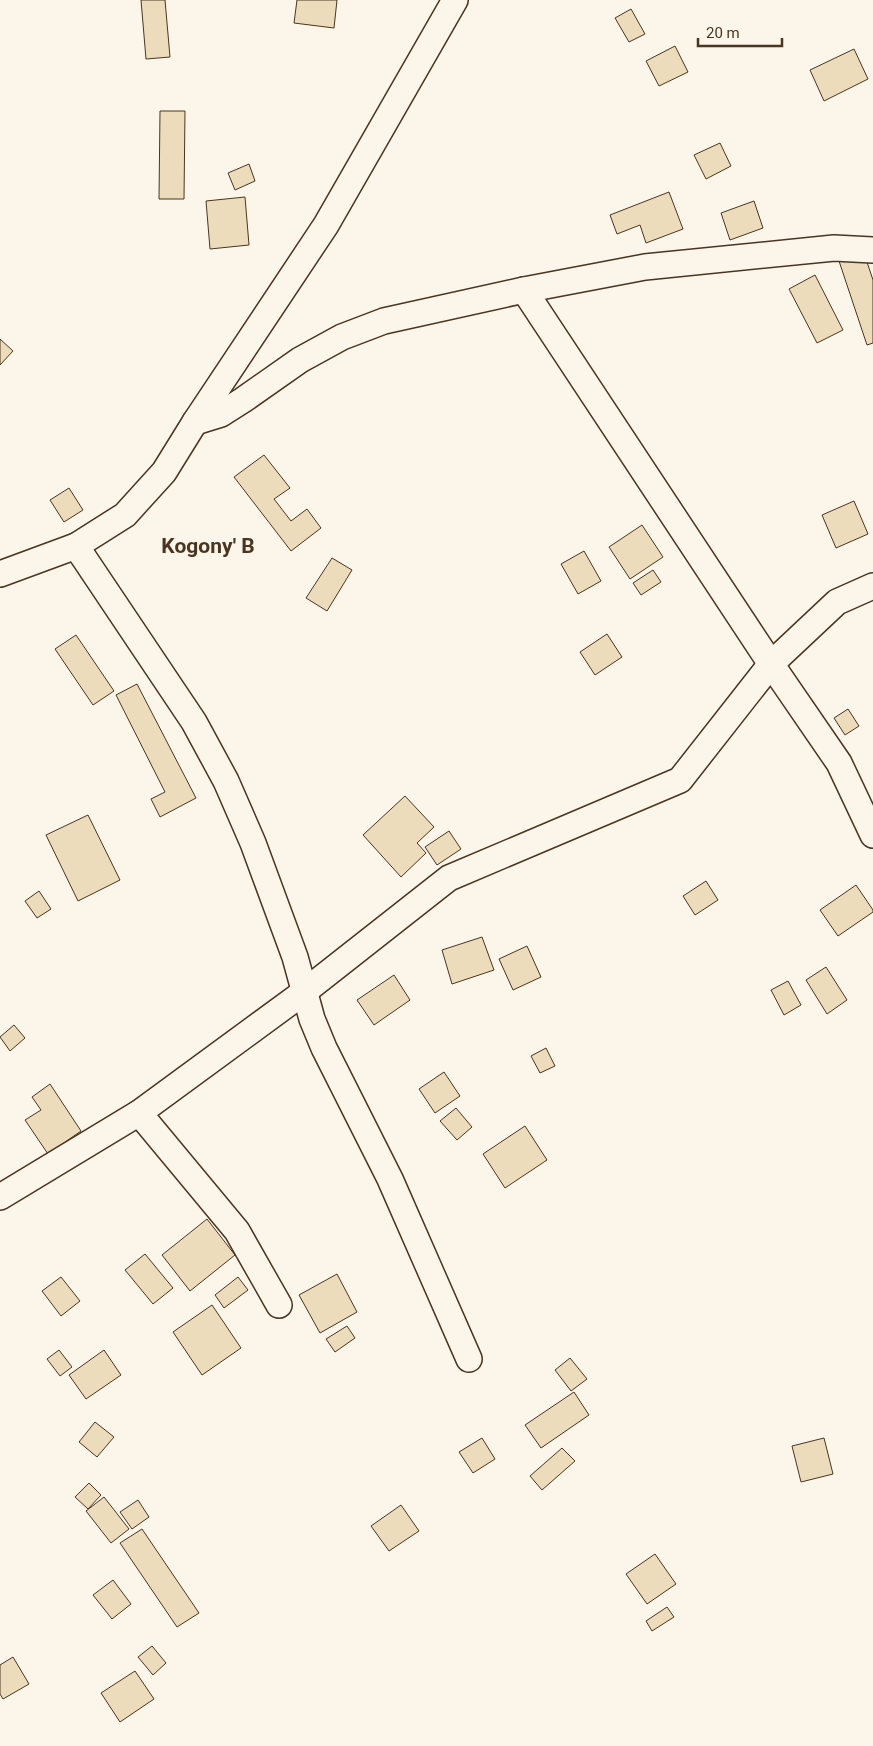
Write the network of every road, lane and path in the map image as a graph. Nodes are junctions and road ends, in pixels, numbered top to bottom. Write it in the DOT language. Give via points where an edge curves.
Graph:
graph roads {
  1 [pos="455,0"];
  2 [pos="873,250"];
  3 [pos="524,290"];
  4 [pos="195,422"];
  5 [pos="76,546"];
  6 [pos="0,574"];
  7 [pos="873,586"];
  8 [pos="771,664"];
  9 [pos="873,835"];
  10 [pos="304,992"];
  11 [pos="139,1112"];
  12 [pos="0,1197"];
  13 [pos="279,1305"];
  14 [pos="469,1359"];
  1 -- 4 [label="street" via="326,225"];
  2 -- 3 [label="street" via="834,248 645,267"];
  3 -- 4 [label="street" via="384,321 342,337 300,360 222,414"];
  3 -- 8 [label="street"];
  4 -- 5 [label="street" via="164,472 125,515"];
  5 -- 6 [label="street"];
  5 -- 10 [label="street" via="194,722 226,781 253,843 295,957"];
  7 -- 8 [label="street" via="838,602"];
  8 -- 9 [label="street" via="839,764"];
  8 -- 10 [label="street" via="680,780 449,878"];
  10 -- 11 [label="street"];
  10 -- 14 [label="street" via="324,1048 390,1179"];
  11 -- 12 [label="street"];
  11 -- 13 [label="street" via="237,1231"];
}
